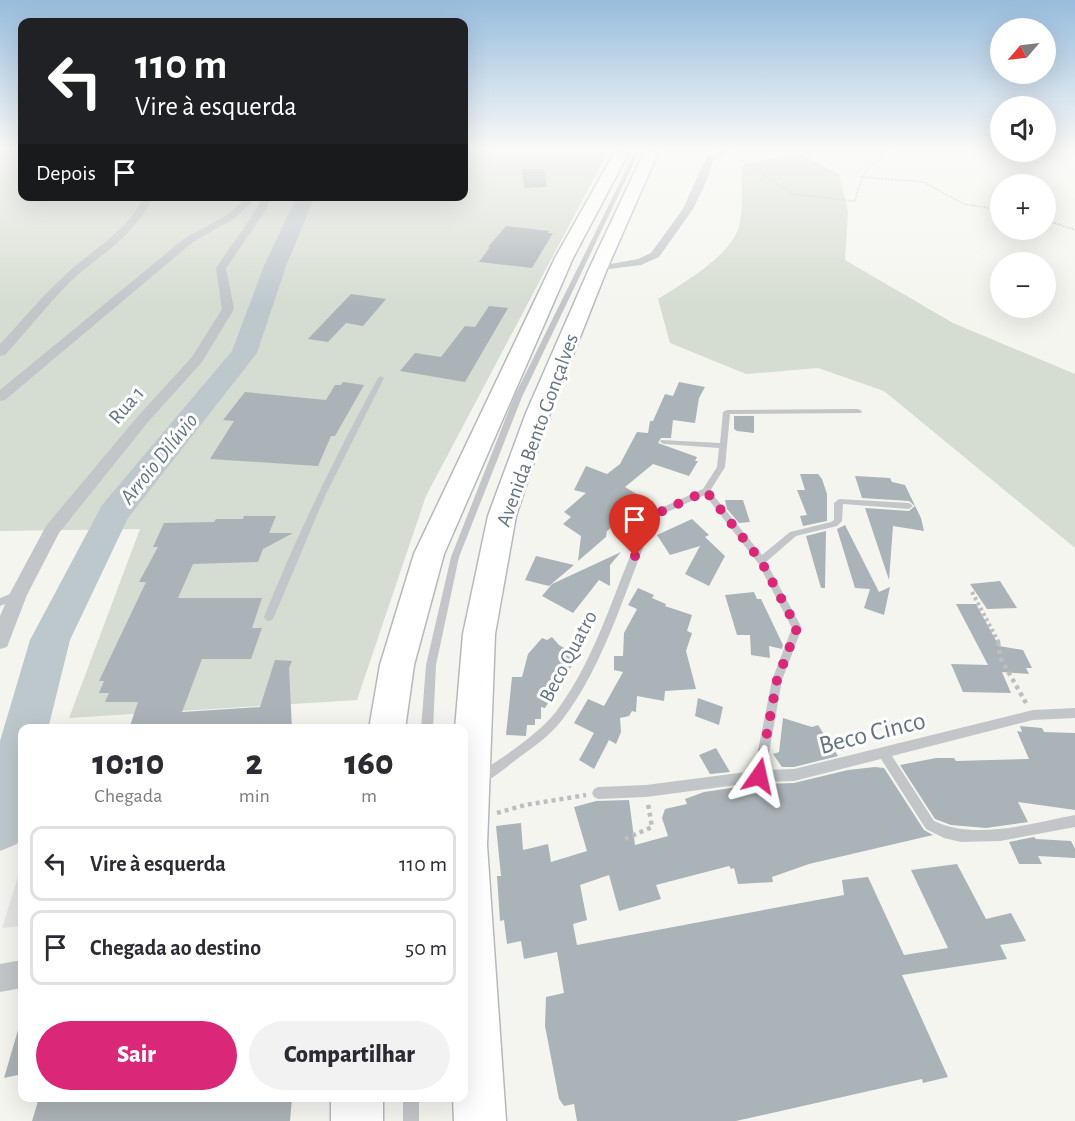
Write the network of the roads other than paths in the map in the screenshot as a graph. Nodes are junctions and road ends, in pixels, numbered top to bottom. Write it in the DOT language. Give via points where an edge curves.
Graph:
graph roads {
  1 [pos="595,200"];
  2 [pos="616,200"];
  3 [pos="629,200"];
  4 [pos="693,200"];
  5 [pos="147,201"];
  6 [pos="248,201"];
  7 [pos="265,201"];
  8 [pos="598,269"];
  9 [pos="0,352"];
  10 [pos="545,366"];
  11 [pos="381,378"];
  12 [pos="0,397"];
  13 [pos="858,411"];
  14 [pos="664,442"];
  15 [pos="723,446"];
  16 [pos="706,491"];
  17 [pos="909,507"];
  18 [pos="761,561"];
  19 [pos="18,595"];
  20 [pos="0,602"];
  21 [pos="269,617"];
  22 [pos="0,641"];
  23 [pos="1075,713"];
  24 [pos="388,724"];
  25 [pos="427,724"];
  26 [pos="883,752"];
  27 [pos="759,776"];
  28 [pos="598,793"];
  29 [pos="468,803"];
  30 [pos="1075,821"];
  31 [pos="18,975"];
  32 [pos="0,978"];
  33 [pos="357,1102"];
  34 [pos="411,1102"];
  35 [pos="357,1121"];
  36 [pos="411,1121"];
  37 [pos="480,1121"];
  1 -- 24 [label="main road, Avenida Bento Gonçalves" via="564,258 429,554 397,665"];
  2 -- 10 [label="lane"];
  3 -- 8 [label="main road, Avenida Bento Gonçalves"];
  4 -- 8 [label="street" via="655,255 641,262"];
  5 -- 9 [label="street" via="130,226 68,278"];
  6 -- 12 [label="street" via="232,216 189,240"];
  7 -- 19 [label="street, Rua 1" via="221,268 228,309 197,359 52,530"];
  8 -- 10 [label="main road, Avenida Bento Gonçalves"];
  10 -- 25 [label="lane" via="518,397 455,557 432,665"];
  10 -- 29 [label="main road, Avenida Bento Gonçalves" via="538,413 502,516 479,634"];
  11 -- 21 [label="lane" via="295,550"];
  13 -- 15 [label="lane" via="727,412"];
  14 -- 15 [label="lane"];
  15 -- 16 [label="lane" via="721,467"];
  16 -- 18 [label="lane"];
  16 -- 29 [label="lane, Beco Quatro" via="654,515 588,667 557,718 492,771"];
  17 -- 18 [label="lane" via="842,501 838,503 838,521 834,524 793,534"];
  18 -- 27 [label="lane" via="797,628 777,680"];
  19 -- 20 [label="lane"];
  19 -- 22 [label="street, Rua 1"];
  23 -- 26 [label="lane, Beco Cinco" via="1033,715"];
  26 -- 27 [label="lane, Beco Cinco" via="794,775"];
  26 -- 30 [label="lane" via="930,825 940,833 989,837"];
  27 -- 28 [label="lane, Beco Cinco" via="646,791"];
  29 -- 37 [label="main road, Avenida Bento Gonçalves"];
  31 -- 32 [label="street"];
  33 -- 35 [label="main road"];
  34 -- 36 [label="lane"];
}
